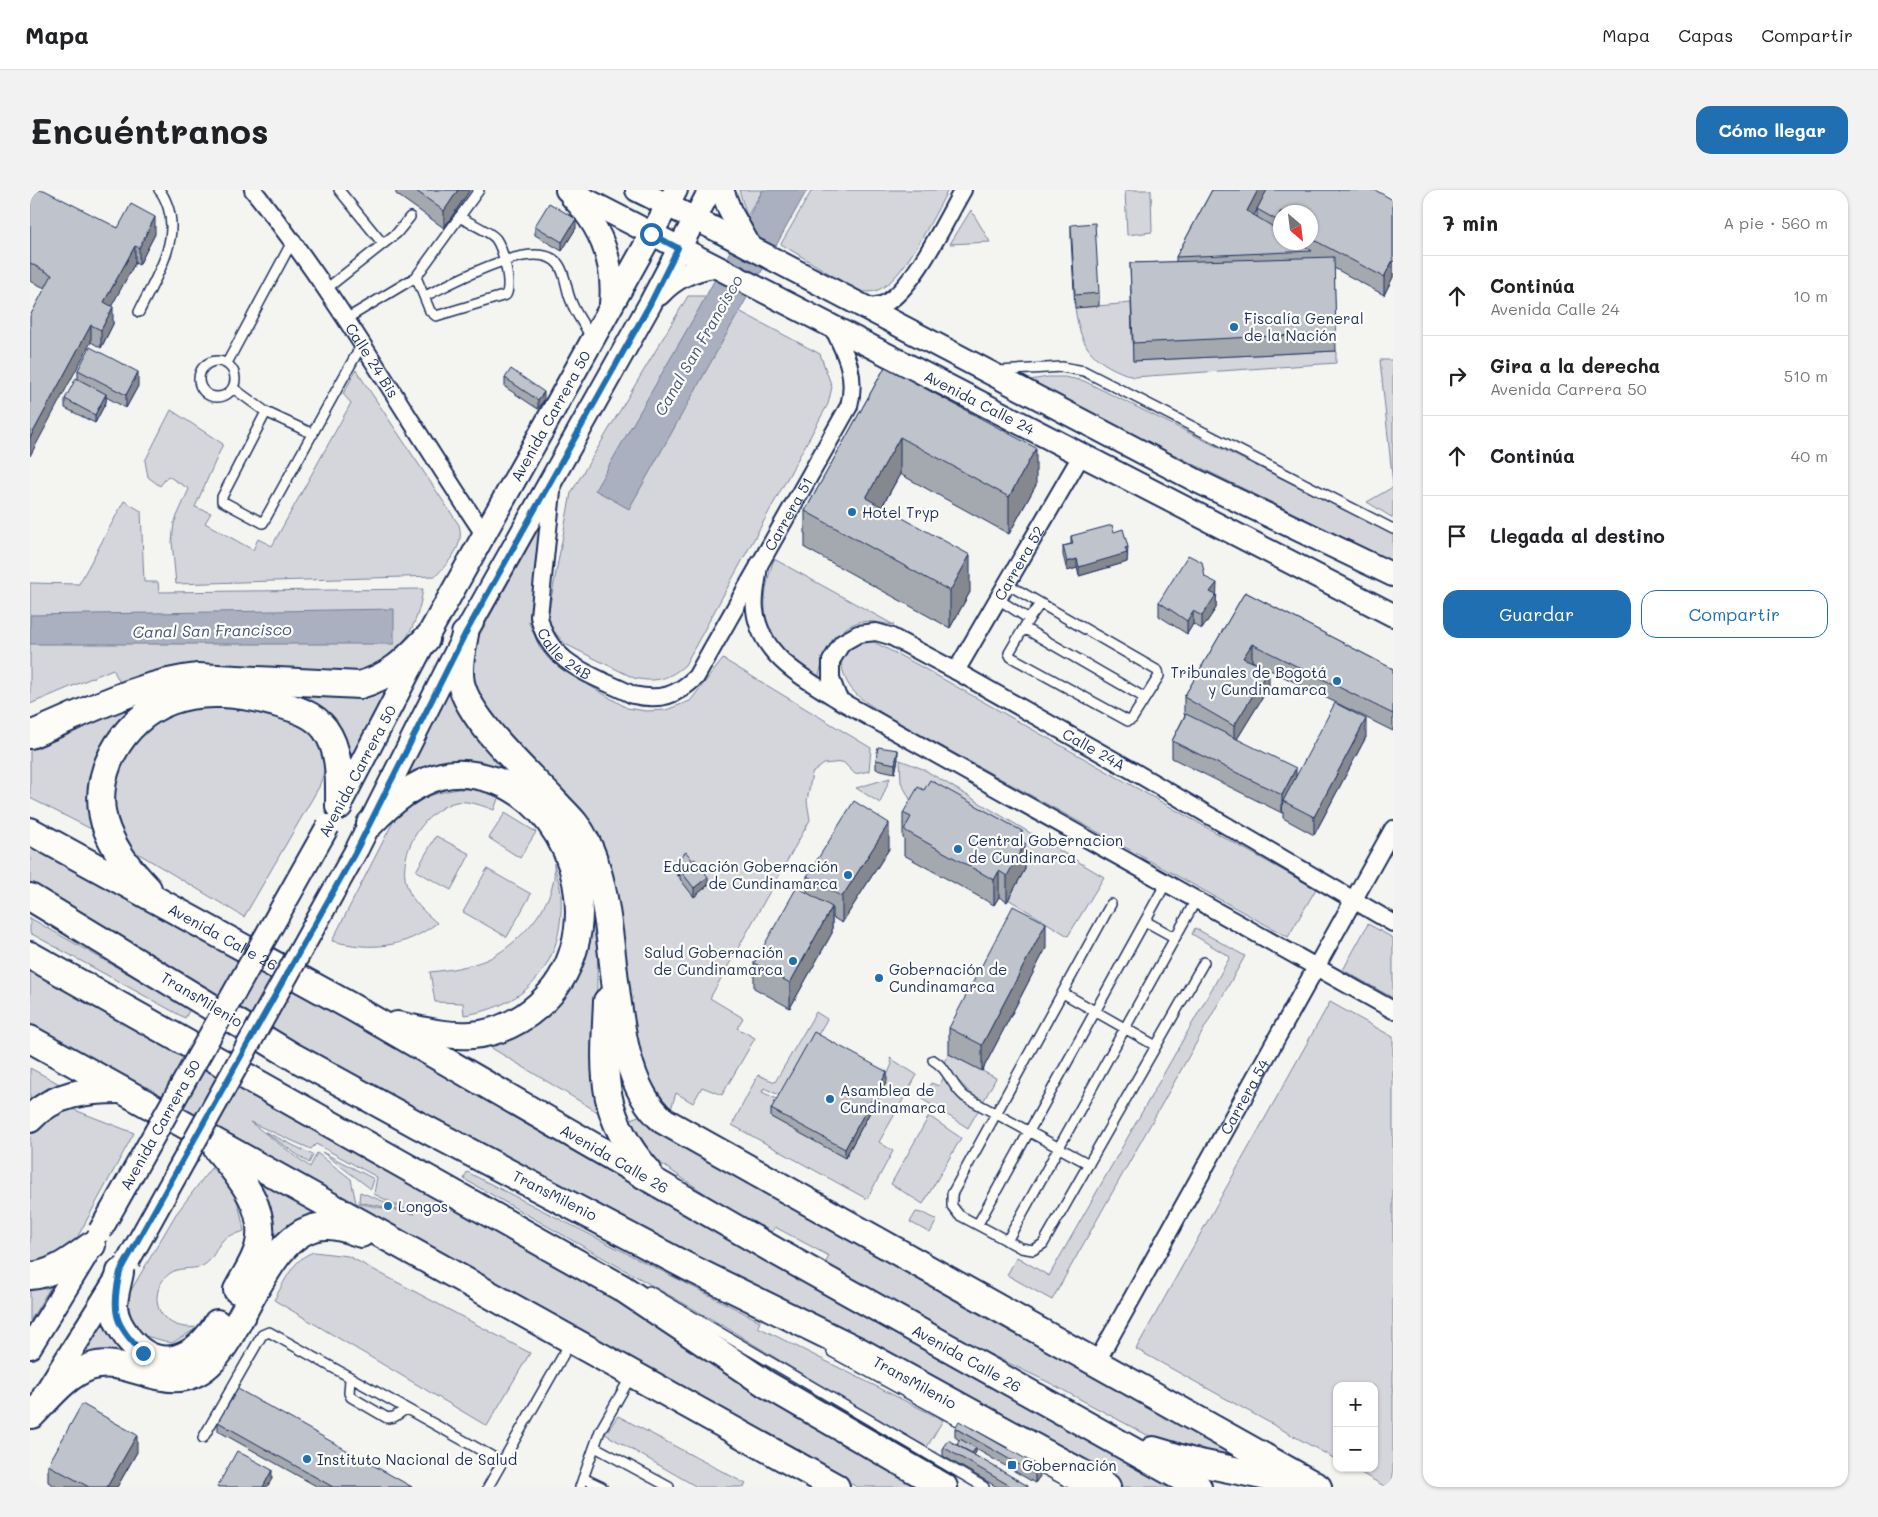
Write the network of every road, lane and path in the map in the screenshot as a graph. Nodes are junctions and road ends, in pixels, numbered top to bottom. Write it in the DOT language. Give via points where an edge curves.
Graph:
graph roads {
  1 [pos="159,190"];
  2 [pos="253,190"];
  3 [pos="339,190"];
  4 [pos="479,190"];
  5 [pos="565,190"];
  6 [pos="637,190"];
  7 [pos="710,190"];
  8 [pos="722,190"];
  9 [pos="963,190"];
  10 [pos="671,198"];
  11 [pos="410,217"];
  12 [pos="459,217"];
  13 [pos="694,219"];
  14 [pos="728,224"];
  15 [pos="651,234"];
  16 [pos="293,240"];
  17 [pos="383,244"];
  18 [pos="678,248"];
  19 [pos="504,260"];
  20 [pos="714,266"];
  21 [pos="416,277"];
  22 [pos="326,289"];
  23 [pos="425,296"];
  24 [pos="650,304"];
  25 [pos="611,306"];
  26 [pos="865,308"];
  27 [pos="139,312"];
  28 [pos="346,319"];
  29 [pos="833,328"];
  30 [pos="592,341"];
  31 [pos="362,344"];
  32 [pos="227,364"];
  33 [pos="988,372"];
  34 [pos="233,388"];
  35 [pos="266,412"];
  36 [pos="313,434"];
  37 [pos="1081,456"];
  38 [pos="554,474"];
  39 [pos="1393,529"];
  40 [pos="484,534"];
  41 [pos="759,564"];
  42 [pos="1393,575"];
  43 [pos="1007,584"];
  44 [pos="998,599"];
  45 [pos="1040,604"];
  46 [pos="1393,614"];
  47 [pos="1029,619"];
  48 [pos="1024,628"];
  49 [pos="465,634"];
  50 [pos="426,638"];
  51 [pos="956,671"];
  52 [pos="683,690"];
  53 [pos="1145,698"];
  54 [pos="839,700"];
  55 [pos="30,735"];
  56 [pos="334,816"];
  57 [pos="370,824"];
  58 [pos="1393,830"];
  59 [pos="30,831"];
  60 [pos="1166,883"];
  61 [pos="30,897"];
  62 [pos="1196,900"];
  63 [pos="1355,901"];
  64 [pos="162,904"];
  65 [pos="1111,904"];
  66 [pos="1145,921"];
  67 [pos="1393,923"];
  68 [pos="1174,937"];
  69 [pos="610,938"];
  70 [pos="30,955"];
  71 [pos="1204,962"];
  72 [pos="1318,967"];
  73 [pos="1063,992"];
  74 [pos="1393,1010"];
  75 [pos="1095,1011"];
  76 [pos="207,1017"];
  77 [pos="373,1020"];
  78 [pos="224,1027"];
  79 [pos="1125,1028"];
  80 [pos="197,1035"];
  81 [pos="240,1037"];
  82 [pos="30,1038"];
  83 [pos="213,1046"];
  84 [pos="1156,1046"];
  85 [pos="256,1047"];
  86 [pos="229,1056"];
  87 [pos="933,1060"];
  88 [pos="121,1090"];
  89 [pos="997,1112"];
  90 [pos="30,1119"];
  91 [pos="1029,1131"];
  92 [pos="366,1133"];
  93 [pos="209,1139"];
  94 [pos="1059,1148"];
  95 [pos="1089,1164"];
  96 [pos="659,1182"];
  97 [pos="978,1224"];
  98 [pos="96,1238"];
  99 [pos="1007,1241"];
  100 [pos="417,1256"];
  101 [pos="664,1266"];
  102 [pos="124,1267"];
  103 [pos="30,1276"];
  104 [pos="642,1287"];
  105 [pos="743,1305"];
  106 [pos="572,1340"];
  107 [pos="30,1347"];
  108 [pos="827,1349"];
  109 [pos="1096,1363"];
  110 [pos="633,1374"];
  111 [pos="350,1379"];
  112 [pos="406,1409"];
  113 [pos="31,1416"];
  114 [pos="1098,1431"];
  115 [pos="979,1433"];
  116 [pos="203,1438"];
  117 [pos="1003,1446"];
  118 [pos="594,1447"];
  119 [pos="502,1462"];
  120 [pos="584,1478"];
  121 [pos="822,1484"];
  122 [pos="488,1487"];
  123 [pos="580,1487"];
  124 [pos="602,1487"];
  125 [pos="669,1487"];
  126 [pos="944,1487"];
  127 [pos="984,1487"];
  128 [pos="1077,1487"];
  129 [pos="1108,1487"];
  130 [pos="1198,1487"];
  131 [pos="1310,1487"];
  132 [pos="1318,1487"];
  1 -- 27 [label="lane" via="172,218 170,247"];
  2 -- 16 [label="street, Calle 24 Bis"];
  3 -- 17 [label="lane"];
  4 -- 12 [label="lane"];
  5 -- 15 [label="main road, Avenida Calle 24"];
  5 -- 25 [label="main road" via="595,225 605,244 612,275"];
  6 -- 10 [label="main road"];
  7 -- 13 [label="main road, Avenida Carrera 50"];
  8 -- 14 [label="main road"];
  9 -- 26 [label="street" via="914,275 884,304"];
  10 -- 13 [label="main road"];
  10 -- 15 [label="main road, Avenida Carrera 50"];
  11 -- 17 [label="lane"];
  12 -- 19 [label="lane" via="495,238"];
  12 -- 21 [label="lane"];
  13 -- 14 [label="main road"];
  13 -- 18 [label="main road, Avenida Carrera 50"];
  14 -- 26 [label="main road, Avenida Calle 24" via="750,247"];
  15 -- 18 [label="main road, Avenida Calle 24"];
  15 -- 25 [label="main road, Avenida Carrera 50"];
  16 -- 22 [label="street, Calle 24 Bis"];
  16 -- 32 [label="lane"];
  17 -- 22 [label="lane"];
  18 -- 20 [label="main road, Avenida Calle 24"];
  18 -- 24 [label="main road, Avenida Carrera 50"];
  19 -- 23 [label="lane"];
  19 -- 23 [label="lane" via="506,295 436,316 432,314"];
  19 -- 30 [label="lane" via="535,254 552,258 559,265 571,302"];
  20 -- 24 [label="main road" via="687,272"];
  20 -- 29 [label="main road, Avenida Calle 24"];
  21 -- 23 [label="lane"];
  21 -- 28 [label="lane"];
  22 -- 28 [label="street, Calle 24 Bis"];
  24 -- 38 [label="main road, Avenida Carrera 50"];
  25 -- 30 [label="main road, Avenida Carrera 50"];
  26 -- 33 [label="main road, Avenida Calle 24"];
  28 -- 31 [label="street, Calle 24 Bis"];
  29 -- 37 [label="main road, Avenida Calle 24"];
  29 -- 41 [label="street, Carrera 51" via="848,359 853,382 849,406"];
  30 -- 40 [label="main road, Avenida Carrera 50"];
  31 -- 36 [label="lane"];
  31 -- 40 [label="street, Calle 24 Bis"];
  32 -- 34 [label="lane" via="235,375"];
  32 -- 34 [label="lane" via="220,360 206,364 201,368 198,383 202,390 214,397 221,397"];
  33 -- 39 [label="lane" via="1062,367 1084,371"];
  33 -- 42 [label="main road, Avenida Calle 24" via="1197,481"];
  34 -- 35 [label="lane"];
  35 -- 36 [label="lane"];
  35 -- 36 [label="lane" via="222,498 222,501 261,522 265,521"];
  37 -- 43 [label="street, Carrera 52"];
  37 -- 46 [label="main road, Avenida Calle 24"];
  38 -- 49 [label="main road, Avenida Carrera 50"];
  38 -- 52 [label="street, Calle 24B" via="539,616 549,644 567,663 633,695 667,697"];
  40 -- 50 [label="main road, Avenida Carrera 50"];
  41 -- 52 [label="street, Carrera 51" via="696,677"];
  41 -- 54 [label="street" via="755,610 767,641 787,667"];
  43 -- 44 [label="street, Carrera 52"];
  43 -- 45 [label="lane"];
  44 -- 47 [label="lane"];
  44 -- 51 [label="street, Carrera 52"];
  45 -- 47 [label="lane"];
  45 -- 53 [label="lane" via="1158,672 1159,676"];
  47 -- 48 [label="lane"];
  48 -- 53 [label="lane"];
  48 -- 53 [label="lane" via="1009,653 1011,657 1128,721"];
  49 -- 57 [label="main road, Avenida Carrera 50"];
  49 -- 69 [label="main road" via="460,672 467,700 493,736 585,837 603,887"];
  50 -- 55 [label="main road" via="390,673 360,685 198,677 178,679 142,689"];
  50 -- 56 [label="main road, Avenida Carrera 50"];
  51 -- 54 [label="street, Calle 24A" via="890,636 876,632 858,634 842,643 831,661 832,679"];
  51 -- 63 [label="street, Calle 24A"];
  54 -- 60 [label="street"];
  56 -- 64 [label="main road" via="338,764 333,744 324,728 312,717 268,701 209,694 171,700 153,709 135,723 110,757 104,772 102,806 106,828 115,848 136,877"];
  56 -- 98 [label="main road, Avenida Carrera 50, bridge"];
  57 -- 77 [label="main road" via="397,798 433,779 456,774 485,777 511,787 534,804 551,823 570,859 579,898 575,949 566,973 550,996 530,1014 499,1030 472,1035 441,1034"];
  57 -- 102 [label="main road, Avenida Carrera 50, bridge"];
  58 -- 63 [label="street, Carrera 54"];
  59 -- 64 [label="main road, Avenida Calle 26"];
  60 -- 62 [label="street"];
  60 -- 66 [label="lane"];
  61 -- 129 [label="main road" via="294,1057 418,1125 688,1267 860,1350"];
  62 -- 68 [label="lane"];
  62 -- 72 [label="street"];
  63 -- 67 [label="street, Calle 24A"];
  63 -- 72 [label="street, Carrera 54"];
  64 -- 77 [label="main road, Avenida Calle 26"];
  65 -- 73 [label="lane"];
  66 -- 68 [label="lane"];
  66 -- 75 [label="lane"];
  68 -- 79 [label="lane"];
  69 -- 96 [label="main road" via="606,1088 616,1120 629,1146"];
  69 -- 109 [label="main road" via="626,1049 635,1080 648,1106 656,1114"];
  70 -- 126 [label="main road" via="622,1288 766,1384"];
  71 -- 84 [label="lane"];
  72 -- 74 [label="street"];
  72 -- 109 [label="street, Carrera 54"];
  73 -- 75 [label="lane"];
  73 -- 89 [label="lane"];
  75 -- 79 [label="lane"];
  75 -- 91 [label="lane"];
  76 -- 78 [label="lane, TransMilenio"];
  77 -- 96 [label="main road, Avenida Calle 26"];
  79 -- 84 [label="lane"];
  79 -- 94 [label="lane"];
  80 -- 83 [label="lane"];
  81 -- 85 [label="lane, TransMilenio"];
  82 -- 88 [label="main road"];
  84 -- 95 [label="lane"];
  86 -- 92 [label="lane"];
  87 -- 89 [label="lane" via="946,1070 960,1093"];
  88 -- 90 [label="main road" via="95,1090 67,1096 44,1107"];
  88 -- 93 [label="main road"];
  89 -- 91 [label="lane"];
  89 -- 97 [label="lane" via="951,1200 955,1211"];
  91 -- 94 [label="lane"];
  91 -- 97 [label="lane"];
  93 -- 100 [label="main road"];
  93 -- 102 [label="main road" via="249,1191 260,1230 259,1245 252,1263 210,1337 196,1350 170,1360 143,1353 117,1319 114,1297"];
  94 -- 95 [label="lane"];
  94 -- 99 [label="lane"];
  95 -- 99 [label="lane" via="1043,1244 1026,1250"];
  96 -- 114 [label="main road, Avenida Calle 26"];
  97 -- 99 [label="lane"];
  98 -- 103 [label="main road" via="62,1266"];
  98 -- 107 [label="main road, Avenida Carrera 50"];
  100 -- 106 [label="main road"];
  100 -- 113 [label="main road" via="340,1227 327,1226 306,1231 278,1254 223,1347 202,1370 172,1379 116,1366 91,1366 69,1378"];
  101 -- 105 [label="lane"];
  102 -- 113 [label="main road, Avenida Carrera 50"];
  104 -- 127 [label="lane"];
  106 -- 110 [label="main road"];
  106 -- 119 [label="lane"];
  108 -- 115 [label="lane, TransMilenio"];
  109 -- 132 [label="main road"];
  110 -- 118 [label="lane"];
  110 -- 121 [label="main road"];
  111 -- 112 [label="lane"];
  111 -- 112 [label="lane" via="351,1397 387,1418"];
  111 -- 116 [label="lane" via="266,1333"];
  112 -- 119 [label="lane"];
  114 -- 130 [label="main road, Avenida Calle 26"];
  114 -- 131 [label="main road" via="1190,1461"];
  117 -- 128 [label="lane"];
  118 -- 120 [label="lane"];
  118 -- 125 [label="lane"];
  119 -- 122 [label="lane"];
  120 -- 123 [label="lane"];
  120 -- 124 [label="lane"];
}
